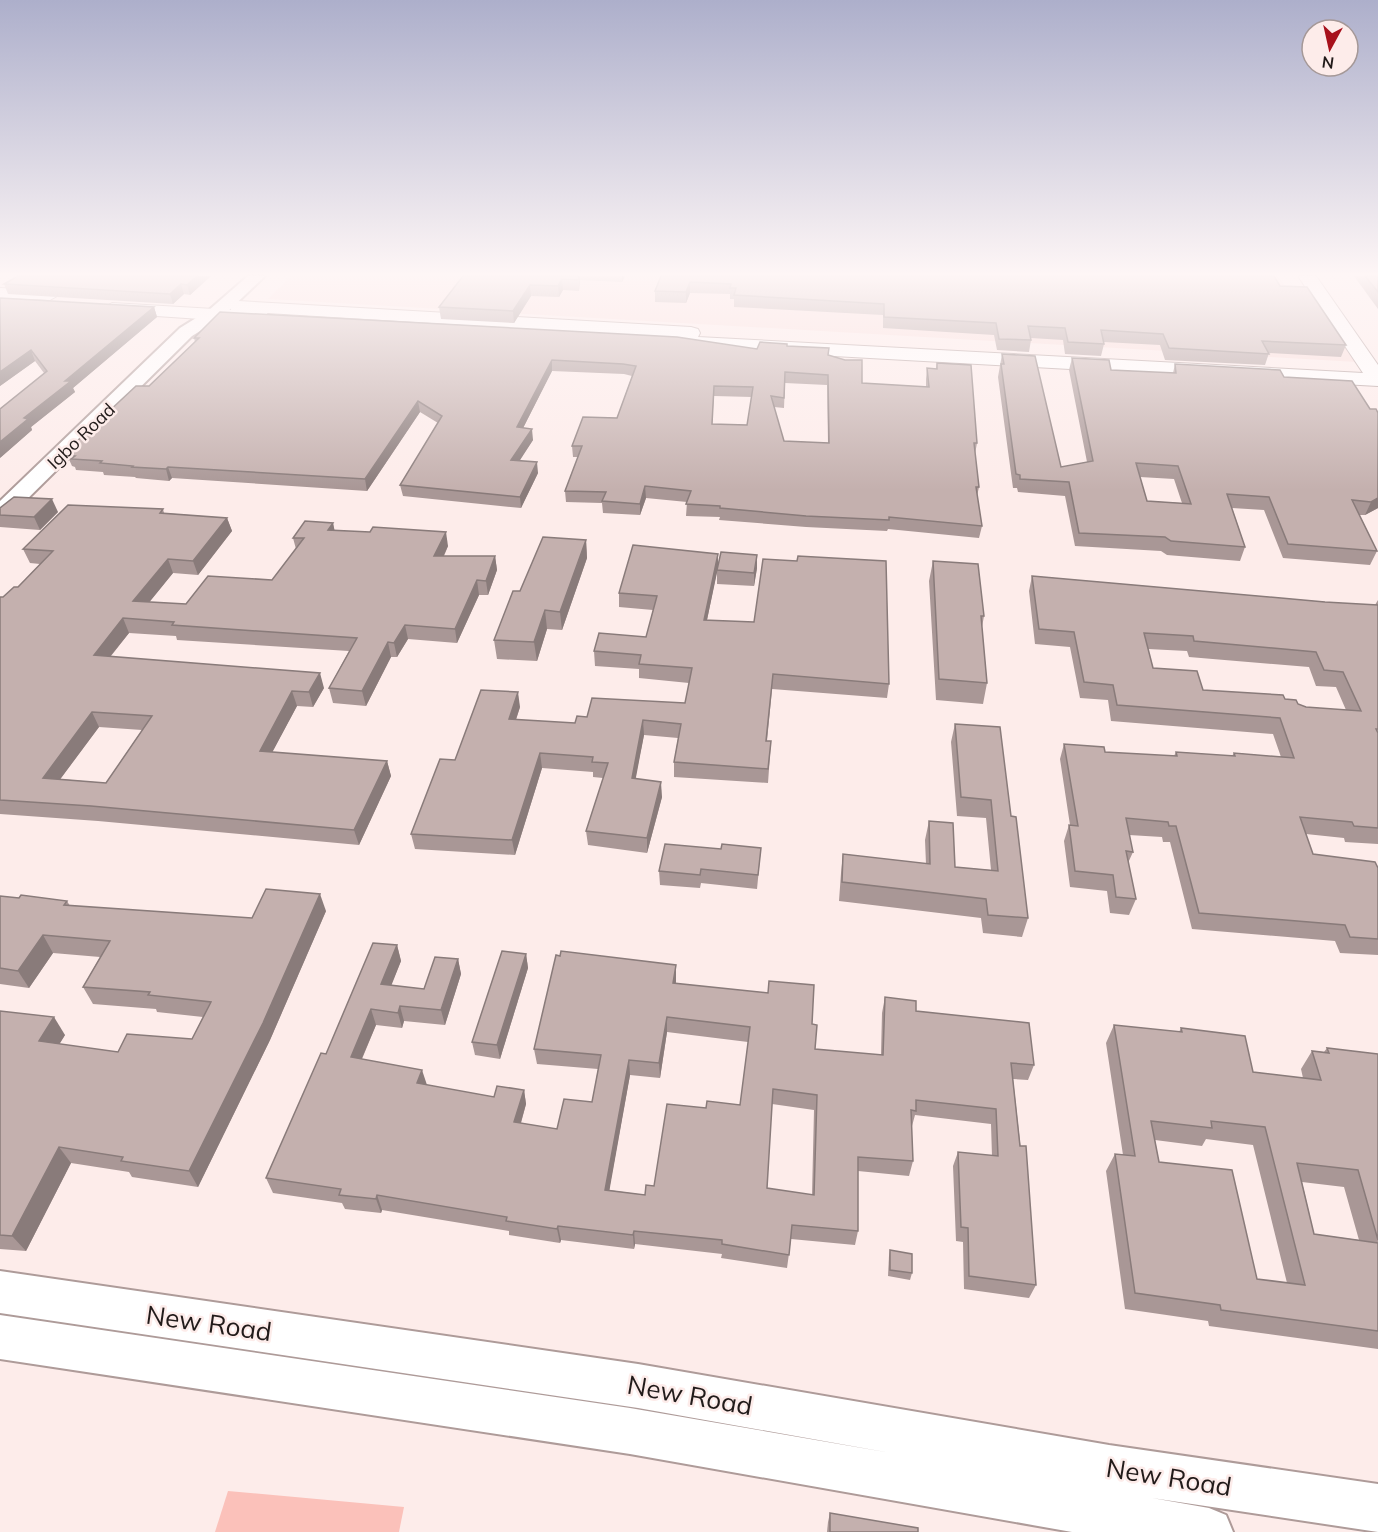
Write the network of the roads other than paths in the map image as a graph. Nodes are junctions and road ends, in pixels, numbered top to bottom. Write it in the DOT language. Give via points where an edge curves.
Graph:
graph roads {
  1 [pos="170,347"];
  2 [pos="880,347"];
  3 [pos="1357,347"];
  4 [pos="1377,376"];
  5 [pos="0,513"];
  6 [pos="0,1292"];
  7 [pos="0,1337"];
  8 [pos="1378,1508"];
  9 [pos="1209,1532"];
  1 -- 5 [label="street, Igbo Road"];
  2 -- 4 [label="main road"];
  3 -- 4 [label="main road"];
  6 -- 8 [label="street, New Road" via="638,1386 1109,1468"];
  7 -- 9 [label="street, New Road" via="630,1431"];
}
